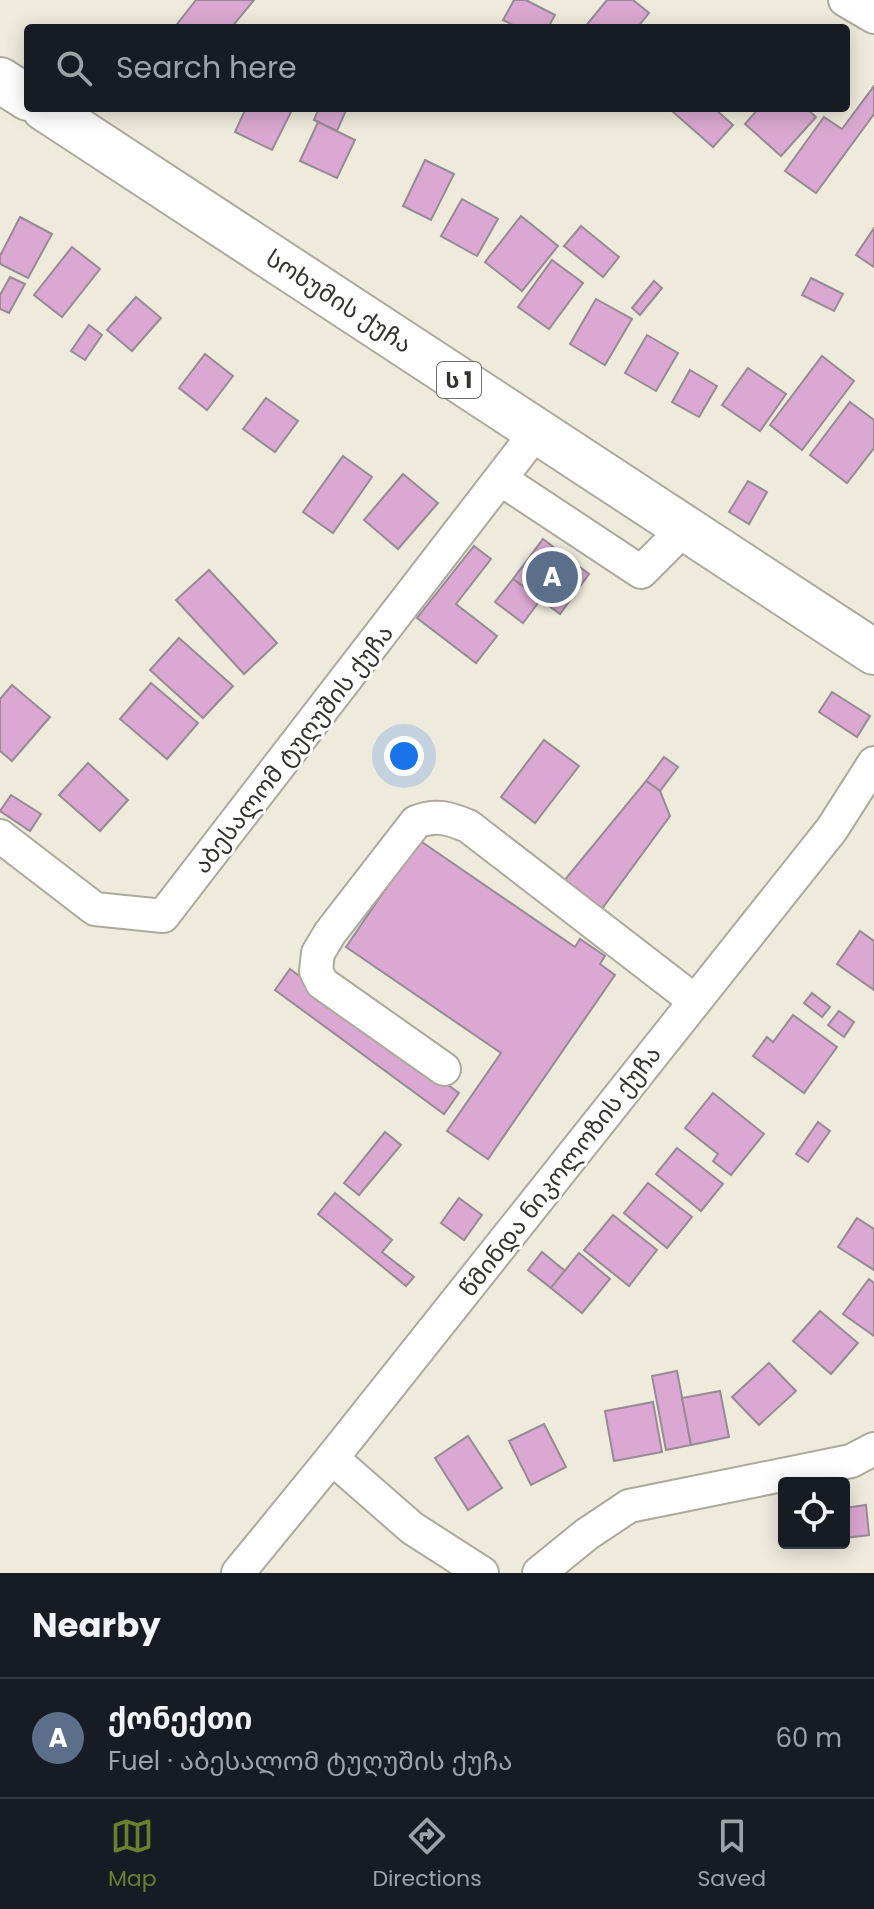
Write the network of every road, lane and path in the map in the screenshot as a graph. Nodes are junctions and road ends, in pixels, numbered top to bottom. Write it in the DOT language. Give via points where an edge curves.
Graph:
graph roads {
  1 [pos="845,0"];
  2 [pos="874,17"];
  3 [pos="0,80"];
  4 [pos="24,95"];
  5 [pos="50,112"];
  6 [pos="537,431"];
  7 [pos="502,480"];
  8 [pos="683,530"];
  9 [pos="874,652"];
  10 [pos="874,763"];
  11 [pos="0,836"];
  12 [pos="695,1001"];
  13 [pos="444,1069"];
  14 [pos="874,1449"];
  15 [pos="332,1458"];
  16 [pos="238,1573"];
  17 [pos="482,1573"];
  18 [pos="539,1573"];
  1 -- 2 [label="street"];
  3 -- 4 [label="highway"];
  5 -- 6 [label="highway, სოხუმის ქუჩა / ს 1"];
  6 -- 7 [label="street, აბესალომ ტუღუშის ქუჩა"];
  6 -- 8 [label="highway, სოხუმის ქუჩა / ს 1"];
  7 -- 8 [label="street" via="641,572"];
  7 -- 11 [label="street, აბესალომ ტუღუშის ქუჩა" via="163,916 95,909"];
  8 -- 9 [label="highway, სოხუმის ქუჩა / ს 1"];
  10 -- 12 [label="street, წმინდა ნიკოლოზის ქუჩა" via="832,829"];
  12 -- 13 [label="street" via="468,826 432,816 416,822 330,933 318,953 316,971 322,983"];
  12 -- 15 [label="street, წმინდა ნიკოლოზის ქუჩა"];
  14 -- 18 [label="street" via="851,1461 629,1506"];
  15 -- 16 [label="street, წმინდა ნიკოლოზის ქუჩა"];
  15 -- 17 [label="street" via="412,1528"];
}
